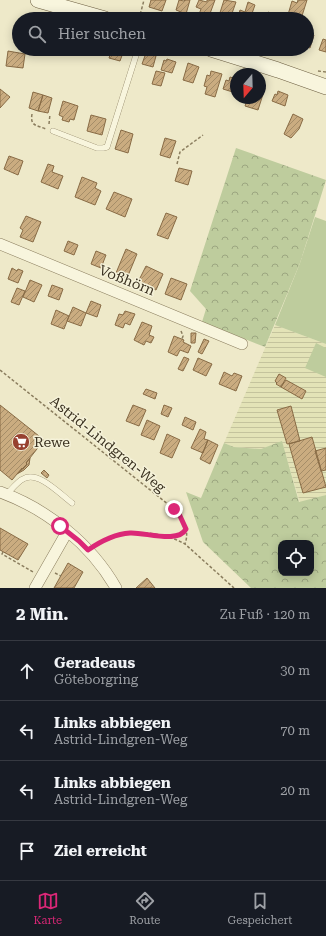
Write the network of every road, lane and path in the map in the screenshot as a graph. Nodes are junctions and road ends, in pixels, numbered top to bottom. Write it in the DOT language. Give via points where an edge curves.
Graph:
graph roads {
  1 [pos="38,0"];
  2 [pos="144,0"];
  3 [pos="80,12"];
  4 [pos="141,12"];
  5 [pos="136,56"];
  6 [pos="233,56"];
  7 [pos="326,87"];
  8 [pos="32,114"];
  9 [pos="50,114"];
  10 [pos="53,131"];
  11 [pos="203,135"];
  12 [pos="177,164"];
  13 [pos="0,244"];
  14 [pos="242,344"];
  15 [pos="0,370"];
  16 [pos="4,493"];
  17 [pos="72,503"];
  18 [pos="186,529"];
  19 [pos="68,532"];
  20 [pos="165,536"];
  21 [pos="185,544"];
  22 [pos="88,550"];
  23 [pos="3,552"];
  24 [pos="42,576"];
  25 [pos="35,588"];
  26 [pos="116,588"];
  27 [pos="234,588"];
  1 -- 3 [label="street"];
  2 -- 4 [label="path"];
  5 -- 10 [label="lane" via="107,147 97,148"];
  6 -- 7 [label="street"];
  8 -- 10 [label="path" via="33,124"];
  9 -- 10 [label="path" via="49,127"];
  11 -- 12 [label="path" via="180,152"];
  13 -- 14 [label="street, Voßhörn"];
  15 -- 18 [label="path, Astrid-Lindgren-Weg" via="174,509"];
  16 -- 17 [label="lane" via="21,480 33,476 41,479"];
  16 -- 19 [label="street" via="38,510"];
  18 -- 20 [label="path" via="176,536"];
  18 -- 21 [label="path"];
  19 -- 22 [label="street"];
  19 -- 24 [label="street"];
  20 -- 21 [label="path"];
  20 -- 22 [label="path" via="131,533 116,535"];
  21 -- 27 [label="path"];
  22 -- 26 [label="street"];
  23 -- 24 [label="path" via="2,554"];
  24 -- 25 [label="street"];
}
